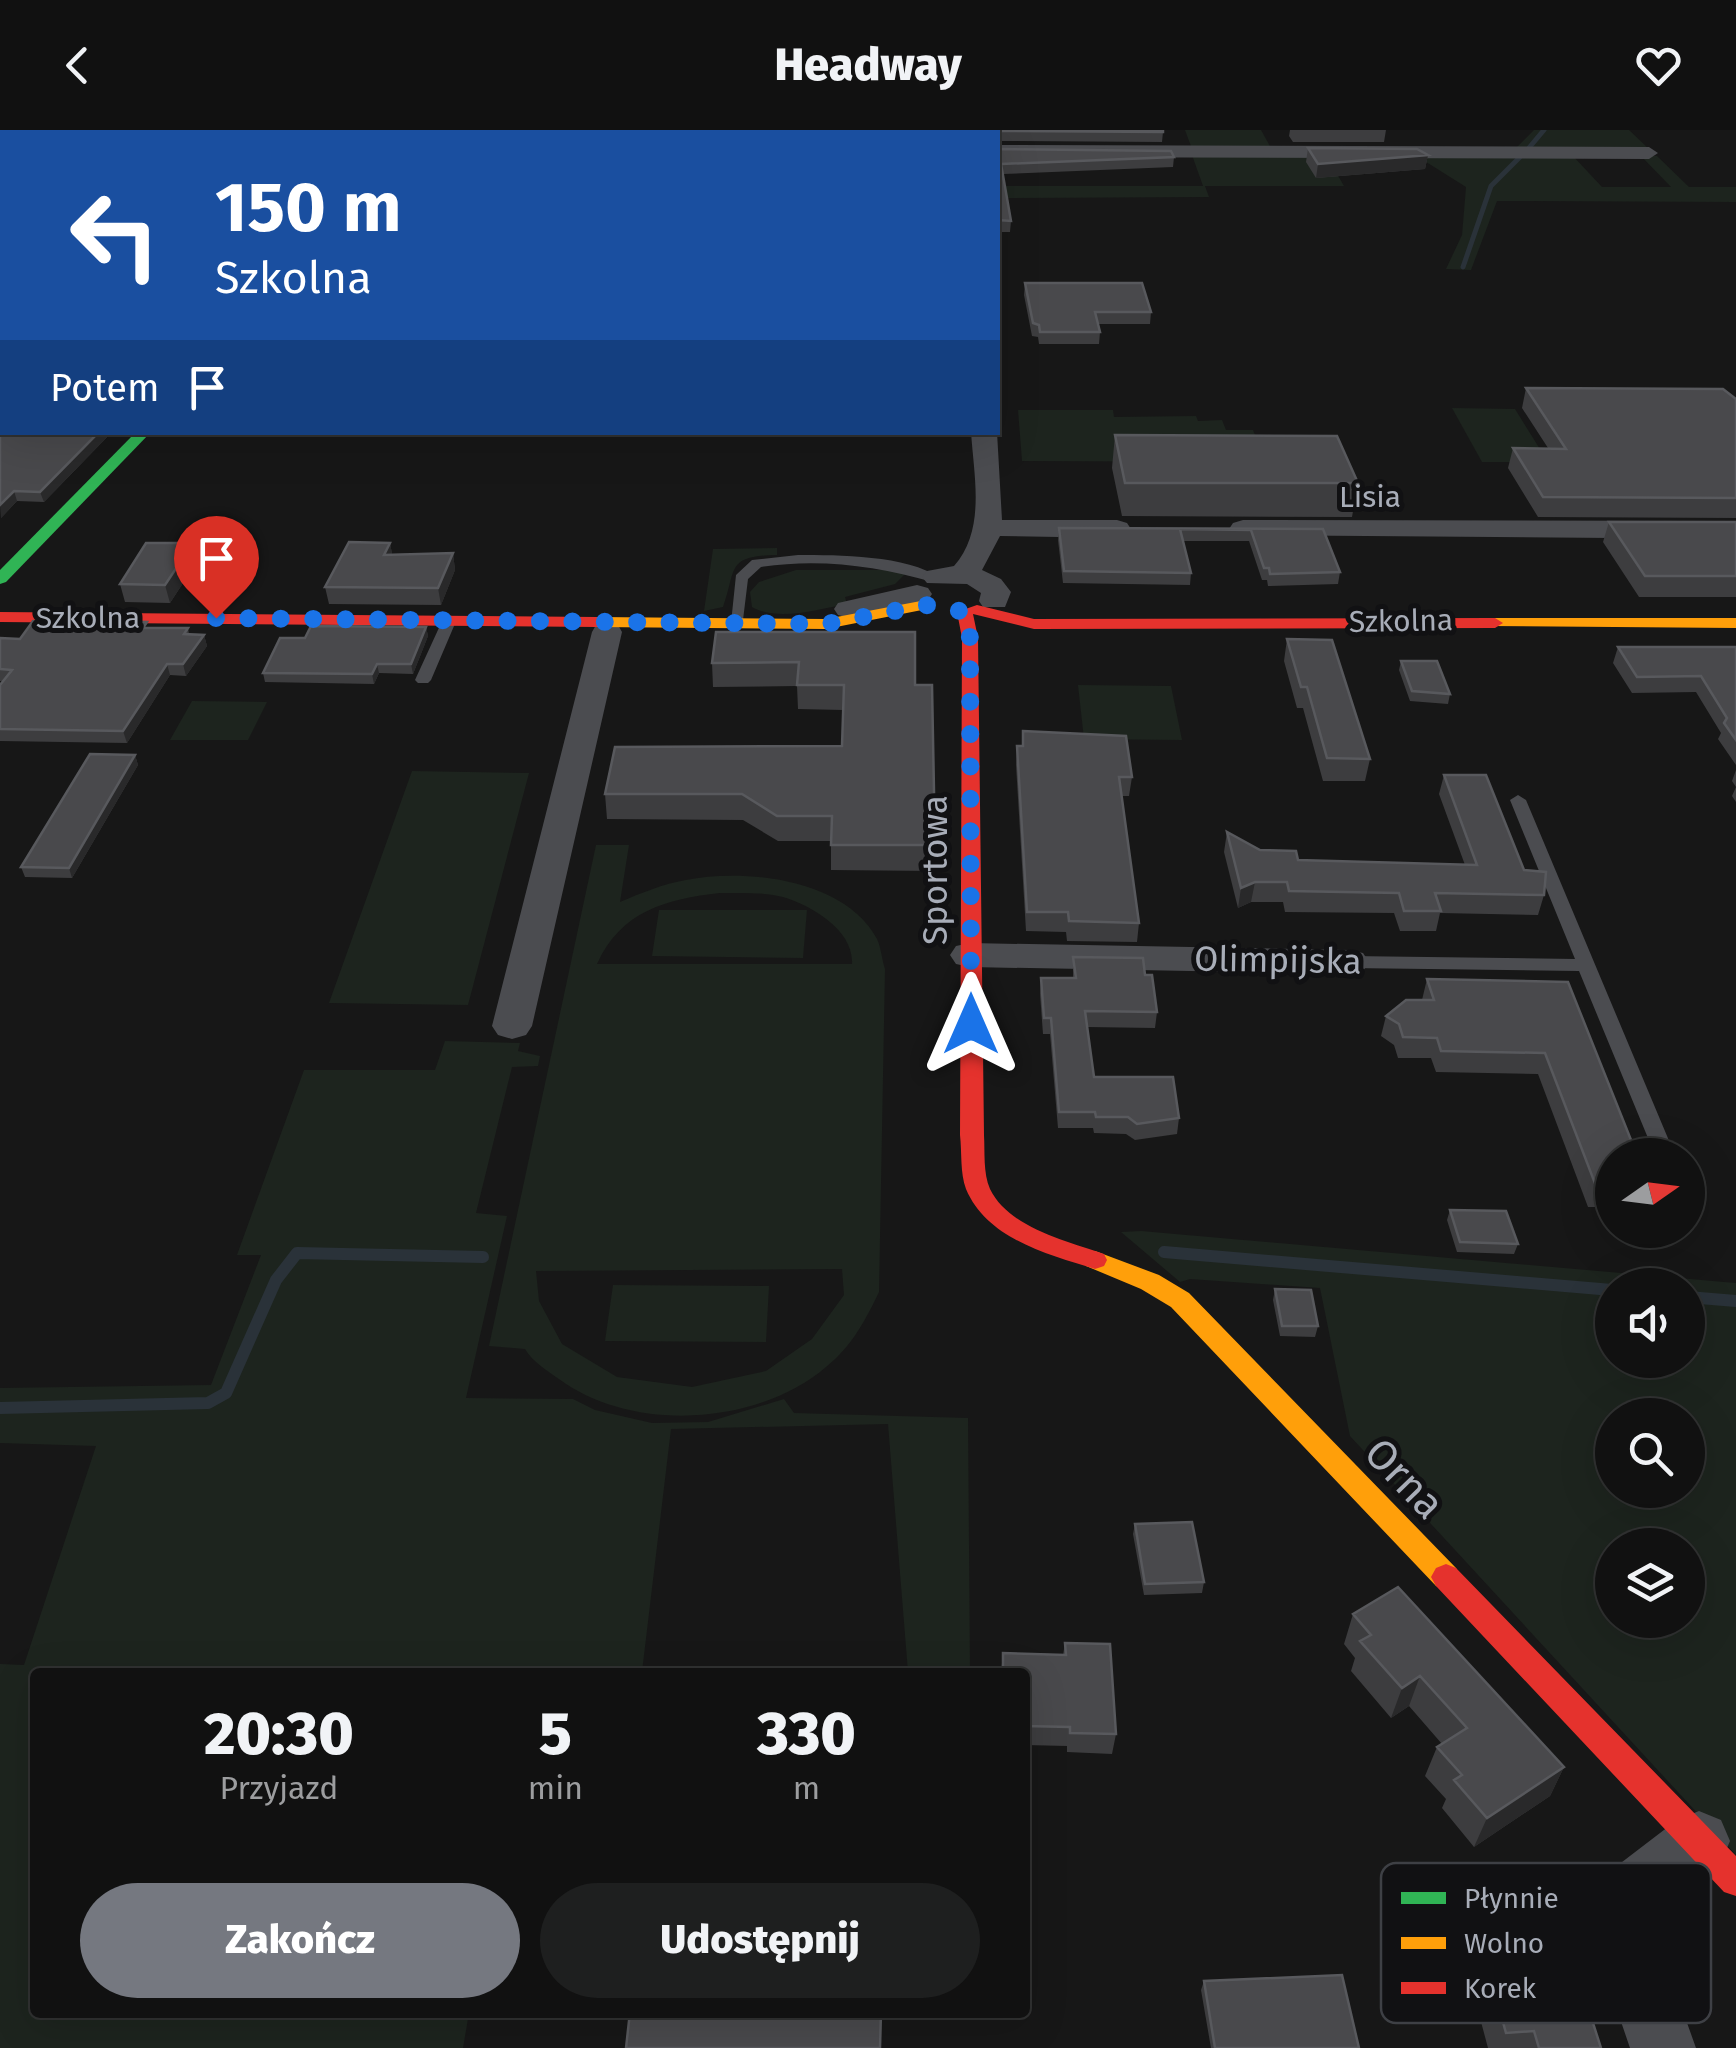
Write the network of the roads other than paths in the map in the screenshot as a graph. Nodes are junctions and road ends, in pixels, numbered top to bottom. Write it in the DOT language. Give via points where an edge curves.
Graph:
graph roads {
  1 [pos="1000,151"];
  2 [pos="1649,153"];
  3 [pos="141,435"];
  4 [pos="984,435"];
  5 [pos="997,514"];
  6 [pos="1141,529"];
  7 [pos="1221,529"];
  8 [pos="1736,530"];
  9 [pos="0,579"];
  10 [pos="957,594"];
  11 [pos="0,617"];
  12 [pos="450,618"];
  13 [pos="736,620"];
  14 [pos="777,620"];
  15 [pos="1066,621"];
  16 [pos="1736,622"];
  17 [pos="607,632"];
  18 [pos="423,680"];
  19 [pos="1518,800"];
  20 [pos="970,954"];
  21 [pos="1348,962"];
  22 [pos="1586,966"];
  23 [pos="512,1026"];
  24 [pos="1658,1138"];
  25 [pos="978,1189"];
  26 [pos="1717,1861"];
  27 [pos="1654,2023"];
  28 [pos="1663,2048"];
  1 -- 2 [label="street"];
  3 -- 9 [label="street"];
  4 -- 5 [label="street"];
  5 -- 6 [label="street"];
  5 -- 10 [label="street" via="1003,552"];
  7 -- 8 [label="street, Lisia"];
  10 -- 13 [label="lane" via="910,568 874,562 757,564 742,578"];
  10 -- 14 [label="street, Szkolna"];
  10 -- 15 [label="street, Szkolna"];
  10 -- 20 [label="street, Sportowa" via="970,638"];
  11 -- 12 [label="street, Szkolna"];
  12 -- 13 [label="street, Szkolna"];
  12 -- 18 [label="lane"];
  13 -- 14 [label="street, Szkolna"];
  15 -- 16 [label="street, Szkolna"];
  17 -- 23 [label="street"];
  19 -- 22 [label="lane"];
  20 -- 21 [label="street, Olimpijska"];
  20 -- 25 [label="street, Sportowa"];
  21 -- 22 [label="lane, Olimpijska"];
  22 -- 24 [label="lane"];
  25 -- 26 [label="street, Orna" via="1020,1231 1180,1300"];
  27 -- 28 [label="street"];
}
